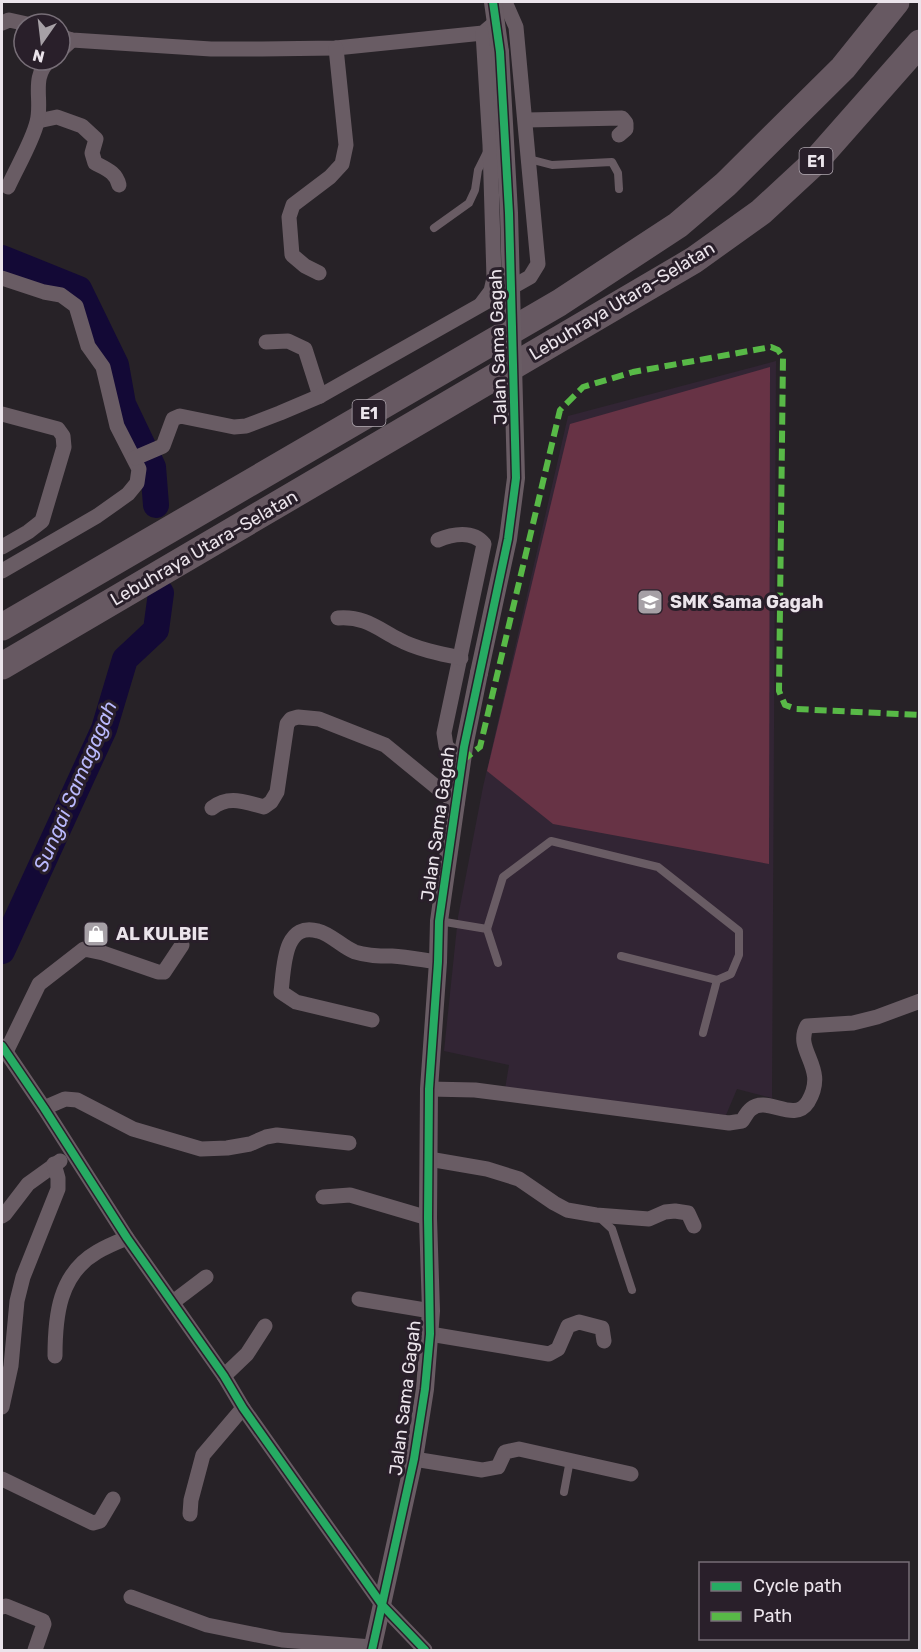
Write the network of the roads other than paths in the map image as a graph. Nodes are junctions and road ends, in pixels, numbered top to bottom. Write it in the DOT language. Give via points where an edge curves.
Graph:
graph roads {
  1 [pos="493,2"];
  2 [pos="505,2"];
  3 [pos="896,2"];
  4 [pos="490,28"];
  5 [pos="72,38"];
  6 [pos="920,44"];
  7 [pos="336,48"];
  8 [pos="41,72"];
  9 [pos="526,120"];
  10 [pos="38,121"];
  11 [pos="618,135"];
  12 [pos="490,145"];
  13 [pos="529,159"];
  14 [pos="119,185"];
  15 [pos="8,187"];
  16 [pos="619,189"];
  17 [pos="434,228"];
  18 [pos="319,273"];
  19 [pos="2,278"];
  20 [pos="482,303"];
  21 [pos="266,342"];
  22 [pos="320,396"];
  23 [pos="2,414"];
  24 [pos="137,457"];
  25 [pos="438,540"];
  26 [pos="2,547"];
  27 [pos="2,571"];
  28 [pos="338,618"];
  29 [pos="2,627"];
  30 [pos="461,658"];
  31 [pos="2,666"];
  32 [pos="462,761"];
  33 [pos="457,804"];
  34 [pos="212,808"];
  35 [pos="439,921"];
  36 [pos="487,929"];
  37 [pos="183,945"];
  38 [pos="621,956"];
  39 [pos="438,962"];
  40 [pos="498,963"];
  41 [pos="717,980"];
  42 [pos="920,1001"];
  43 [pos="372,1020"];
  44 [pos="703,1033"];
  45 [pos="4,1049"];
  46 [pos="429,1089"];
  47 [pos="44,1108"];
  48 [pos="349,1143"];
  49 [pos="72,1154"];
  50 [pos="429,1158"];
  51 [pos="54,1164"];
  52 [pos="323,1197"];
  53 [pos="596,1215"];
  54 [pos="2,1216"];
  55 [pos="428,1218"];
  56 [pos="694,1226"];
  57 [pos="128,1238"];
  58 [pos="206,1277"];
  59 [pos="632,1290"];
  60 [pos="359,1299"];
  61 [pos="173,1302"];
  62 [pos="431,1311"];
  63 [pos="265,1326"];
  64 [pos="430,1334"];
  65 [pos="604,1341"];
  66 [pos="55,1356"];
  67 [pos="6,1364"];
  68 [pos="224,1376"];
  69 [pos="2,1407"];
  70 [pos="243,1408"];
  71 [pos="414,1460"];
  72 [pos="570,1460"];
  73 [pos="631,1474"];
  74 [pos="2,1479"];
  75 [pos="564,1492"];
  76 [pos="112,1499"];
  77 [pos="190,1514"];
  78 [pos="131,1597"];
  79 [pos="383,1606"];
  80 [pos="2,1607"];
  81 [pos="372,1649"];
  82 [pos="35,1650"];
  83 [pos="424,1650"];
  1 -- 4 [label="street, Jalan Sama Gagah"];
  2 -- 9 [label="street" via="516,27"];
  3 -- 29 [label="highway, Lebuhraya Utara–Selatan / E1" via="843,68 726,184 678,225 559,303"];
  4 -- 7 [label="street"];
  4 -- 12 [label="street"];
  4 -- 32 [label="street, Jalan Sama Gagah, bridge" via="500,52 516,478 508,539"];
  5 -- 7 [label="street" via="211,49"];
  6 -- 31 [label="highway, Lebuhraya Utara–Selatan / E1" via="814,163 761,212 694,260"];
  7 -- 18 [label="street" via="346,145 342,164 293,205 289,217 292,255"];
  8 -- 10 [label="street"];
  9 -- 11 [label="street" via="622,118 626,129"];
  9 -- 13 [label="street"];
  10 -- 14 [label="street" via="57,117 82,126 96,140 92,153 95,163 111,171"];
  10 -- 15 [label="street"];
  12 -- 17 [label="lane" via="469,203"];
  12 -- 20 [label="street" via="494,278"];
  13 -- 16 [label="lane" via="552,165 612,162 618,172"];
  13 -- 20 [label="street" via="538,264 530,277"];
  19 -- 24 [label="street" via="61,295 76,306 88,346 103,367 117,426"];
  20 -- 22 [label="street"];
  21 -- 22 [label="street" via="288,340 305,349"];
  22 -- 24 [label="street" via="246,426 180,416 172,419 163,446"];
  23 -- 26 [label="street" via="58,429 64,447 42,521"];
  24 -- 27 [label="street" via="136,483 128,494"];
  25 -- 30 [label="street" via="454,534 484,544"];
  28 -- 30 [label="street" via="377,625 399,640"];
  30 -- 32 [label="street" via="444,733 446,746"];
  32 -- 33 [label="street, Jalan Sama Gagah"];
  33 -- 34 [label="street" via="385,745 320,719 298,717 286,724 277,792 271,802 264,807 234,800"];
  33 -- 35 [label="street, Jalan Sama Gagah"];
  35 -- 36 [label="lane"];
  35 -- 39 [label="street, Jalan Sama Gagah"];
  36 -- 40 [label="lane"];
  36 -- 41 [label="lane" via="502,877 551,841 658,867 739,931 739,955 732,974"];
  37 -- 45 [label="street" via="164,972 84,949 39,984"];
  38 -- 41 [label="lane"];
  39 -- 43 [label="street" via="355,952 319,931 302,930 294,937 288,944 281,992 296,1002"];
  39 -- 46 [label="street, Jalan Sama Gagah"];
  41 -- 44 [label="lane"];
  42 -- 46 [label="street" via="853,1023 807,1026 802,1043 813,1063 815,1082 806,1105 789,1111 756,1106 742,1121 729,1123 475,1090"];
  45 -- 47 [label="street"];
  46 -- 50 [label="street, Jalan Sama Gagah"];
  47 -- 48 [label="street" via="65,1099 76,1100 133,1130 201,1149 250,1144 277,1135"];
  47 -- 49 [label="street"];
  49 -- 51 [label="street"];
  49 -- 57 [label="street"];
  50 -- 53 [label="street" via="519,1179 567,1210"];
  50 -- 55 [label="street, Jalan Sama Gagah"];
  51 -- 54 [label="street" via="28,1184"];
  51 -- 67 [label="street" via="58,1189 21,1285"];
  52 -- 55 [label="street" via="350,1195"];
  53 -- 56 [label="street" via="649,1219 675,1211 688,1213"];
  53 -- 59 [label="lane" via="612,1229"];
  55 -- 62 [label="street, Jalan Sama Gagah"];
  57 -- 61 [label="street"];
  57 -- 66 [label="street" via="96,1252 76,1269 64,1287 55,1328"];
  58 -- 61 [label="street"];
  60 -- 62 [label="street"];
  61 -- 68 [label="street"];
  62 -- 64 [label="street, Jalan Sama Gagah"];
  63 -- 68 [label="street" via="247,1354"];
  64 -- 65 [label="street" via="549,1354 558,1349 568,1326 579,1322 602,1328"];
  64 -- 71 [label="street, Jalan Sama Gagah"];
  67 -- 69 [label="street"];
  68 -- 70 [label="street"];
  70 -- 77 [label="street" via="203,1455"];
  70 -- 79 [label="street"];
  71 -- 72 [label="street" via="482,1470 498,1467 505,1452 519,1449"];
  71 -- 79 [label="street, Jalan Sama Gagah"];
  72 -- 73 [label="street"];
  72 -- 75 [label="lane"];
  74 -- 76 [label="street" via="93,1522 100,1521"];
  78 -- 81 [label="street" via="217,1627 282,1640"];
  79 -- 81 [label="street, Jalan Sama Gagah"];
  79 -- 83 [label="street"];
  80 -- 82 [label="street" via="43,1621"];
}
